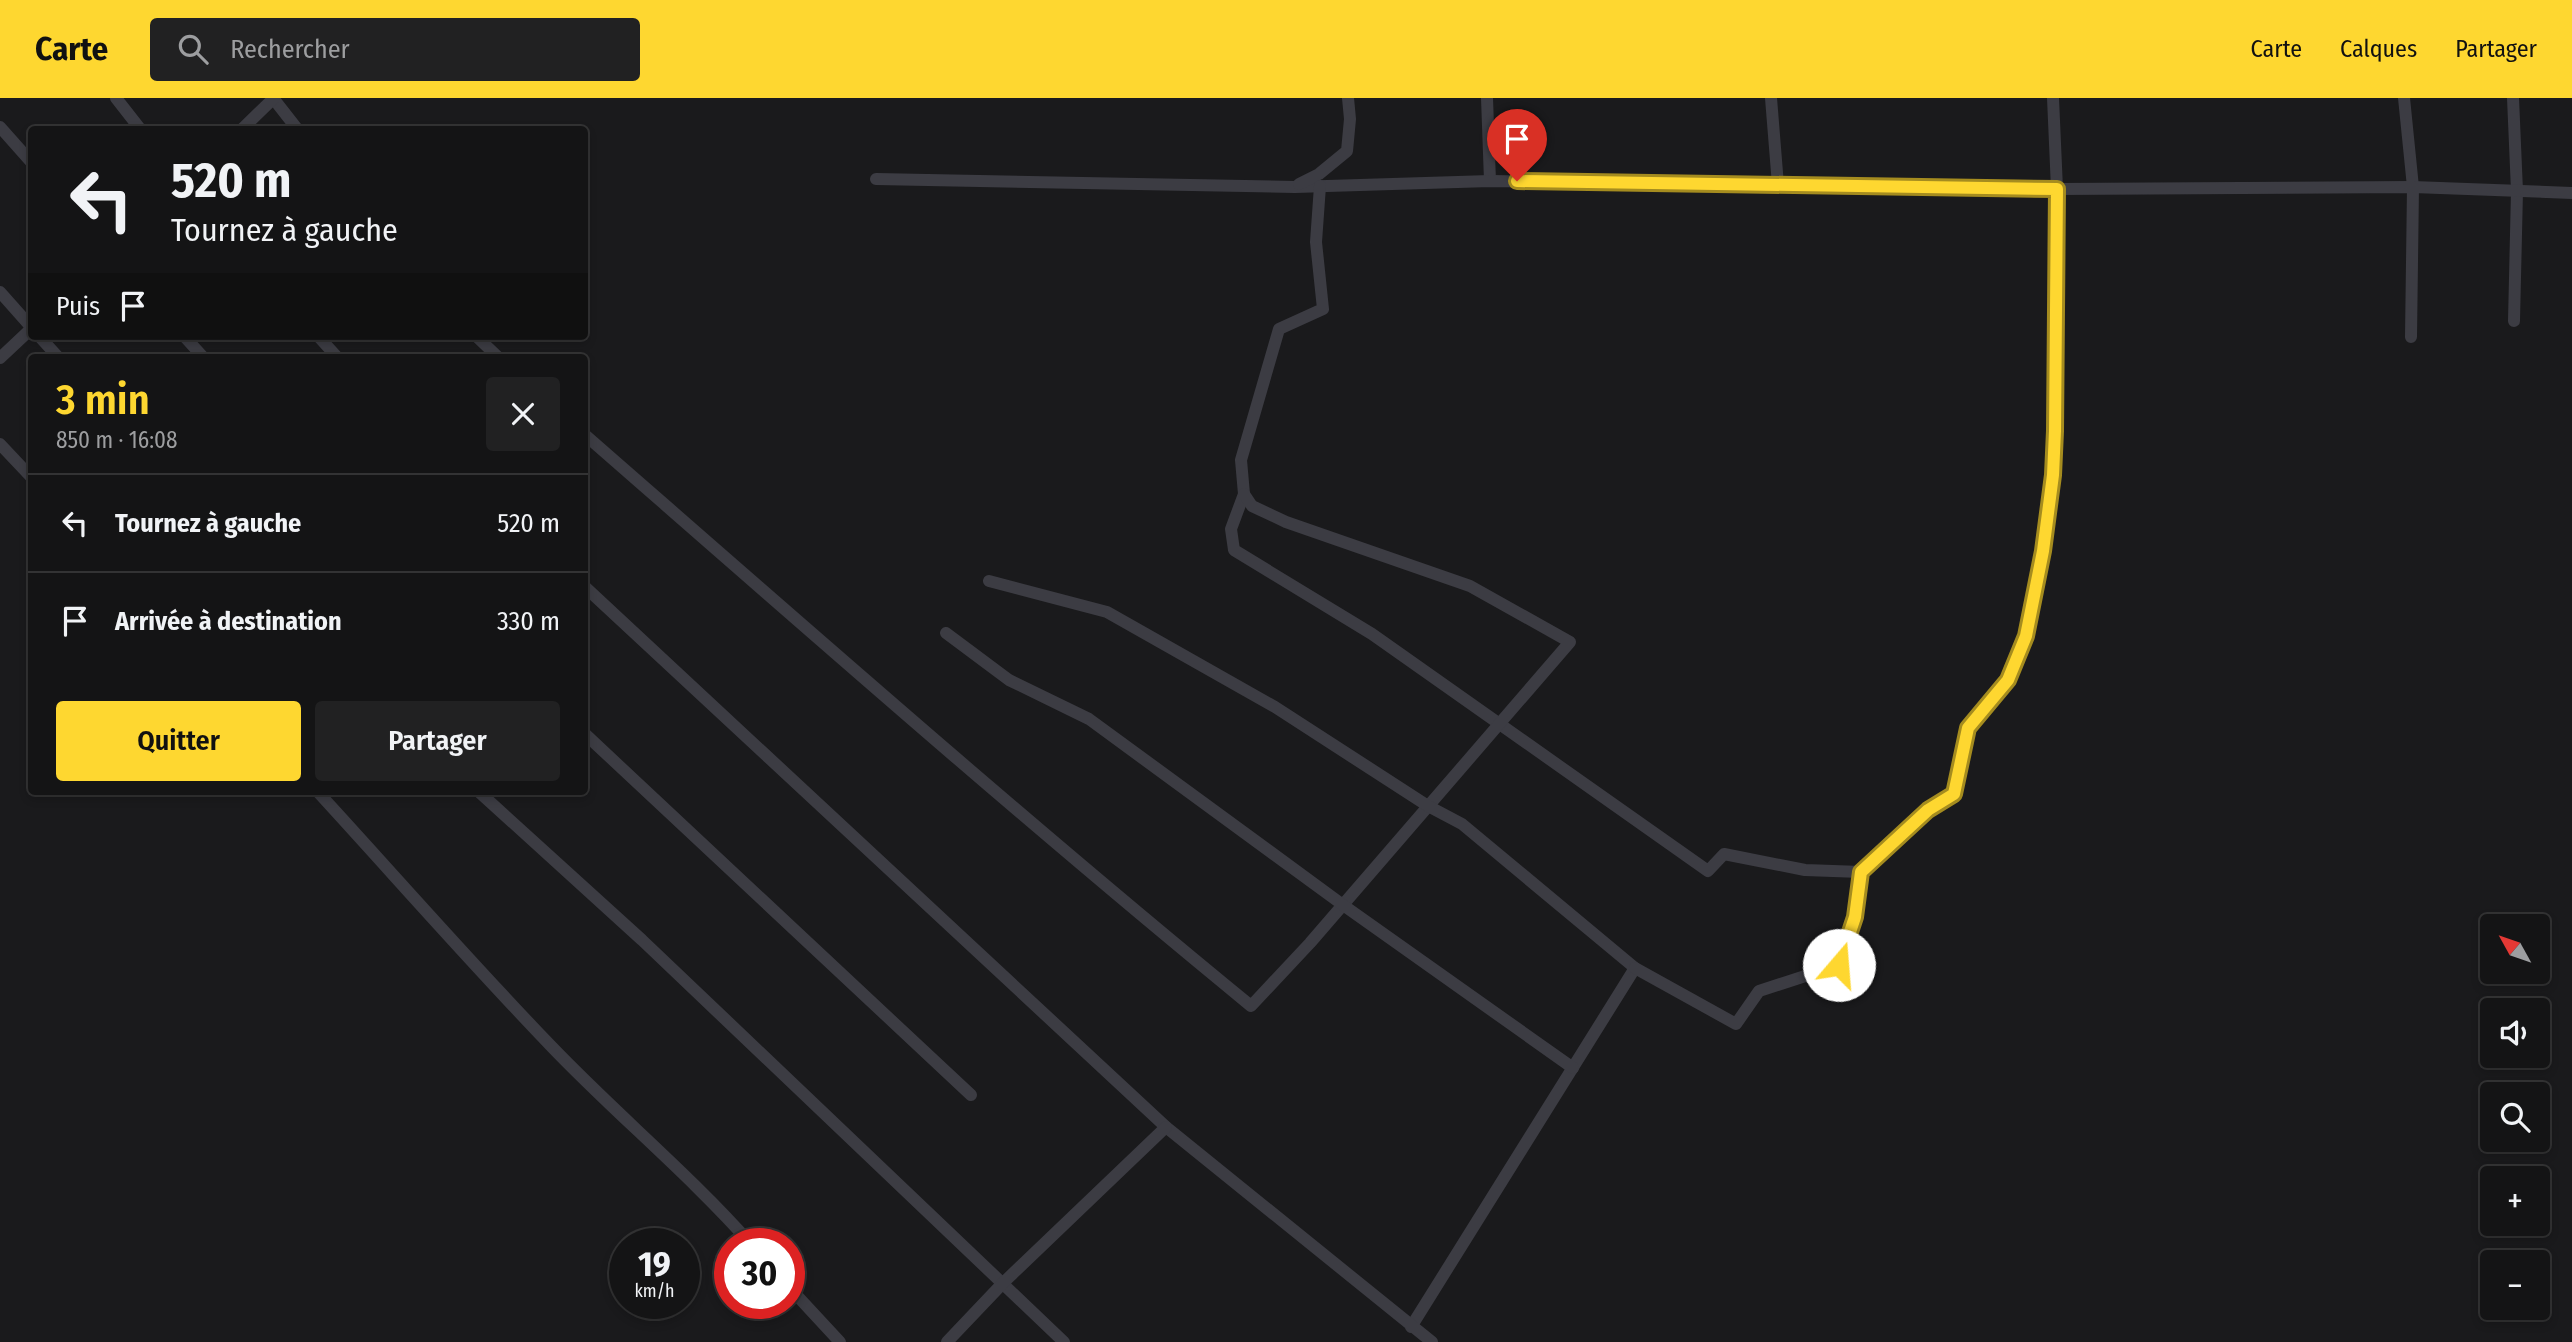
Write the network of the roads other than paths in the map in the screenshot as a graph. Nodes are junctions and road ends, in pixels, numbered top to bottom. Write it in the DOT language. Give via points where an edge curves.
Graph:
graph roads {
  1 [pos="116,98"];
  2 [pos="273,98"];
  3 [pos="1348,98"];
  4 [pos="1487,98"];
  5 [pos="1772,98"];
  6 [pos="2053,98"];
  7 [pos="2404,98"];
  8 [pos="2513,98"];
  9 [pos="138,126"];
  10 [pos="245,126"];
  11 [pos="295,126"];
  12 [pos="0,127"];
  13 [pos="28,158"];
  14 [pos="876,179"];
  15 [pos="1490,181"];
  16 [pos="1778,185"];
  17 [pos="1320,186"];
  18 [pos="1295,187"];
  19 [pos="2413,187"];
  20 [pos="2057,189"];
  21 [pos="2517,191"];
  22 [pos="2572,193"];
  23 [pos="0,292"];
  24 [pos="2514,321"];
  25 [pos="28,325"];
  26 [pos="28,331"];
  27 [pos="2411,337"];
  28 [pos="43,340"];
  29 [pos="188,340"];
  30 [pos="322,340"];
  31 [pos="480,340"];
  32 [pos="55,354"];
  33 [pos="200,354"];
  34 [pos="334,354"];
  35 [pos="495,354"];
  36 [pos="0,358"];
  37 [pos="588,438"];
  38 [pos="0,444"];
  39 [pos="28,474"];
  40 [pos="1244,494"];
  41 [pos="989,581"];
  42 [pos="588,590"];
  43 [pos="946,633"];
  44 [pos="1500,723"];
  45 [pos="588,737"];
  46 [pos="321,795"];
  47 [pos="482,795"];
  48 [pos="1428,806"];
  49 [pos="1861,872"];
  50 [pos="1343,905"];
  51 [pos="1635,968"];
  52 [pos="1573,1068"];
  53 [pos="971,1095"];
  54 [pos="1166,1127"];
  55 [pos="736,1228"];
  56 [pos="1003,1283"];
  57 [pos="805,1304"];
  58 [pos="1411,1327"];
  59 [pos="840,1342"];
  60 [pos="947,1342"];
  61 [pos="1064,1342"];
  62 [pos="1432,1342"];
  1 -- 9 [label="street"];
  2 -- 10 [label="street"];
  2 -- 11 [label="street"];
  3 -- 18 [label="street" via="1347,151"];
  4 -- 15 [label="street"];
  5 -- 16 [label="street"];
  6 -- 20 [label="street"];
  7 -- 19 [label="street"];
  8 -- 21 [label="street"];
  12 -- 13 [label="street"];
  14 -- 18 [label="street"];
  15 -- 16 [label="street"];
  15 -- 17 [label="street"];
  16 -- 20 [label="street"];
  17 -- 18 [label="street"];
  17 -- 40 [label="street" via="1316,243 1323,309 1279,329 1241,460"];
  19 -- 20 [label="street"];
  19 -- 21 [label="street"];
  19 -- 27 [label="street"];
  20 -- 49 [label="street" via="2053,475 2026,636 2008,680 1968,728 1954,794 1928,810"];
  21 -- 22 [label="street"];
  21 -- 24 [label="street"];
  23 -- 25 [label="street"];
  26 -- 36 [label="street"];
  28 -- 32 [label="street"];
  29 -- 33 [label="street"];
  30 -- 34 [label="street"];
  31 -- 35 [label="street"];
  37 -- 50 [label="street" via="882,696 1251,1006"];
  38 -- 39 [label="street"];
  40 -- 44 [label="street" via="1231,529 1234,550 1372,634"];
  40 -- 44 [label="street" via="1252,506 1286,522 1470,586 1570,642"];
  41 -- 48 [label="street" via="1107,612 1275,707"];
  42 -- 54 [label="street"];
  43 -- 50 [label="street" via="1009,680 1089,719"];
  44 -- 48 [label="street"];
  44 -- 49 [label="street" via="1709,871 1724,854 1805,870"];
  45 -- 53 [label="street"];
  46 -- 55 [label="street" via="550,1046"];
  47 -- 56 [label="street"];
  48 -- 50 [label="street"];
  48 -- 51 [label="street" via="1462,824"];
  49 -- 51 [label="street" via="1855,917 1839,965 1759,991 1736,1024"];
  50 -- 52 [label="street"];
  51 -- 52 [label="street"];
  52 -- 58 [label="street"];
  54 -- 56 [label="street"];
  54 -- 58 [label="street"];
  56 -- 60 [label="street"];
  56 -- 61 [label="street"];
  57 -- 59 [label="street"];
  58 -- 62 [label="street"];
}
